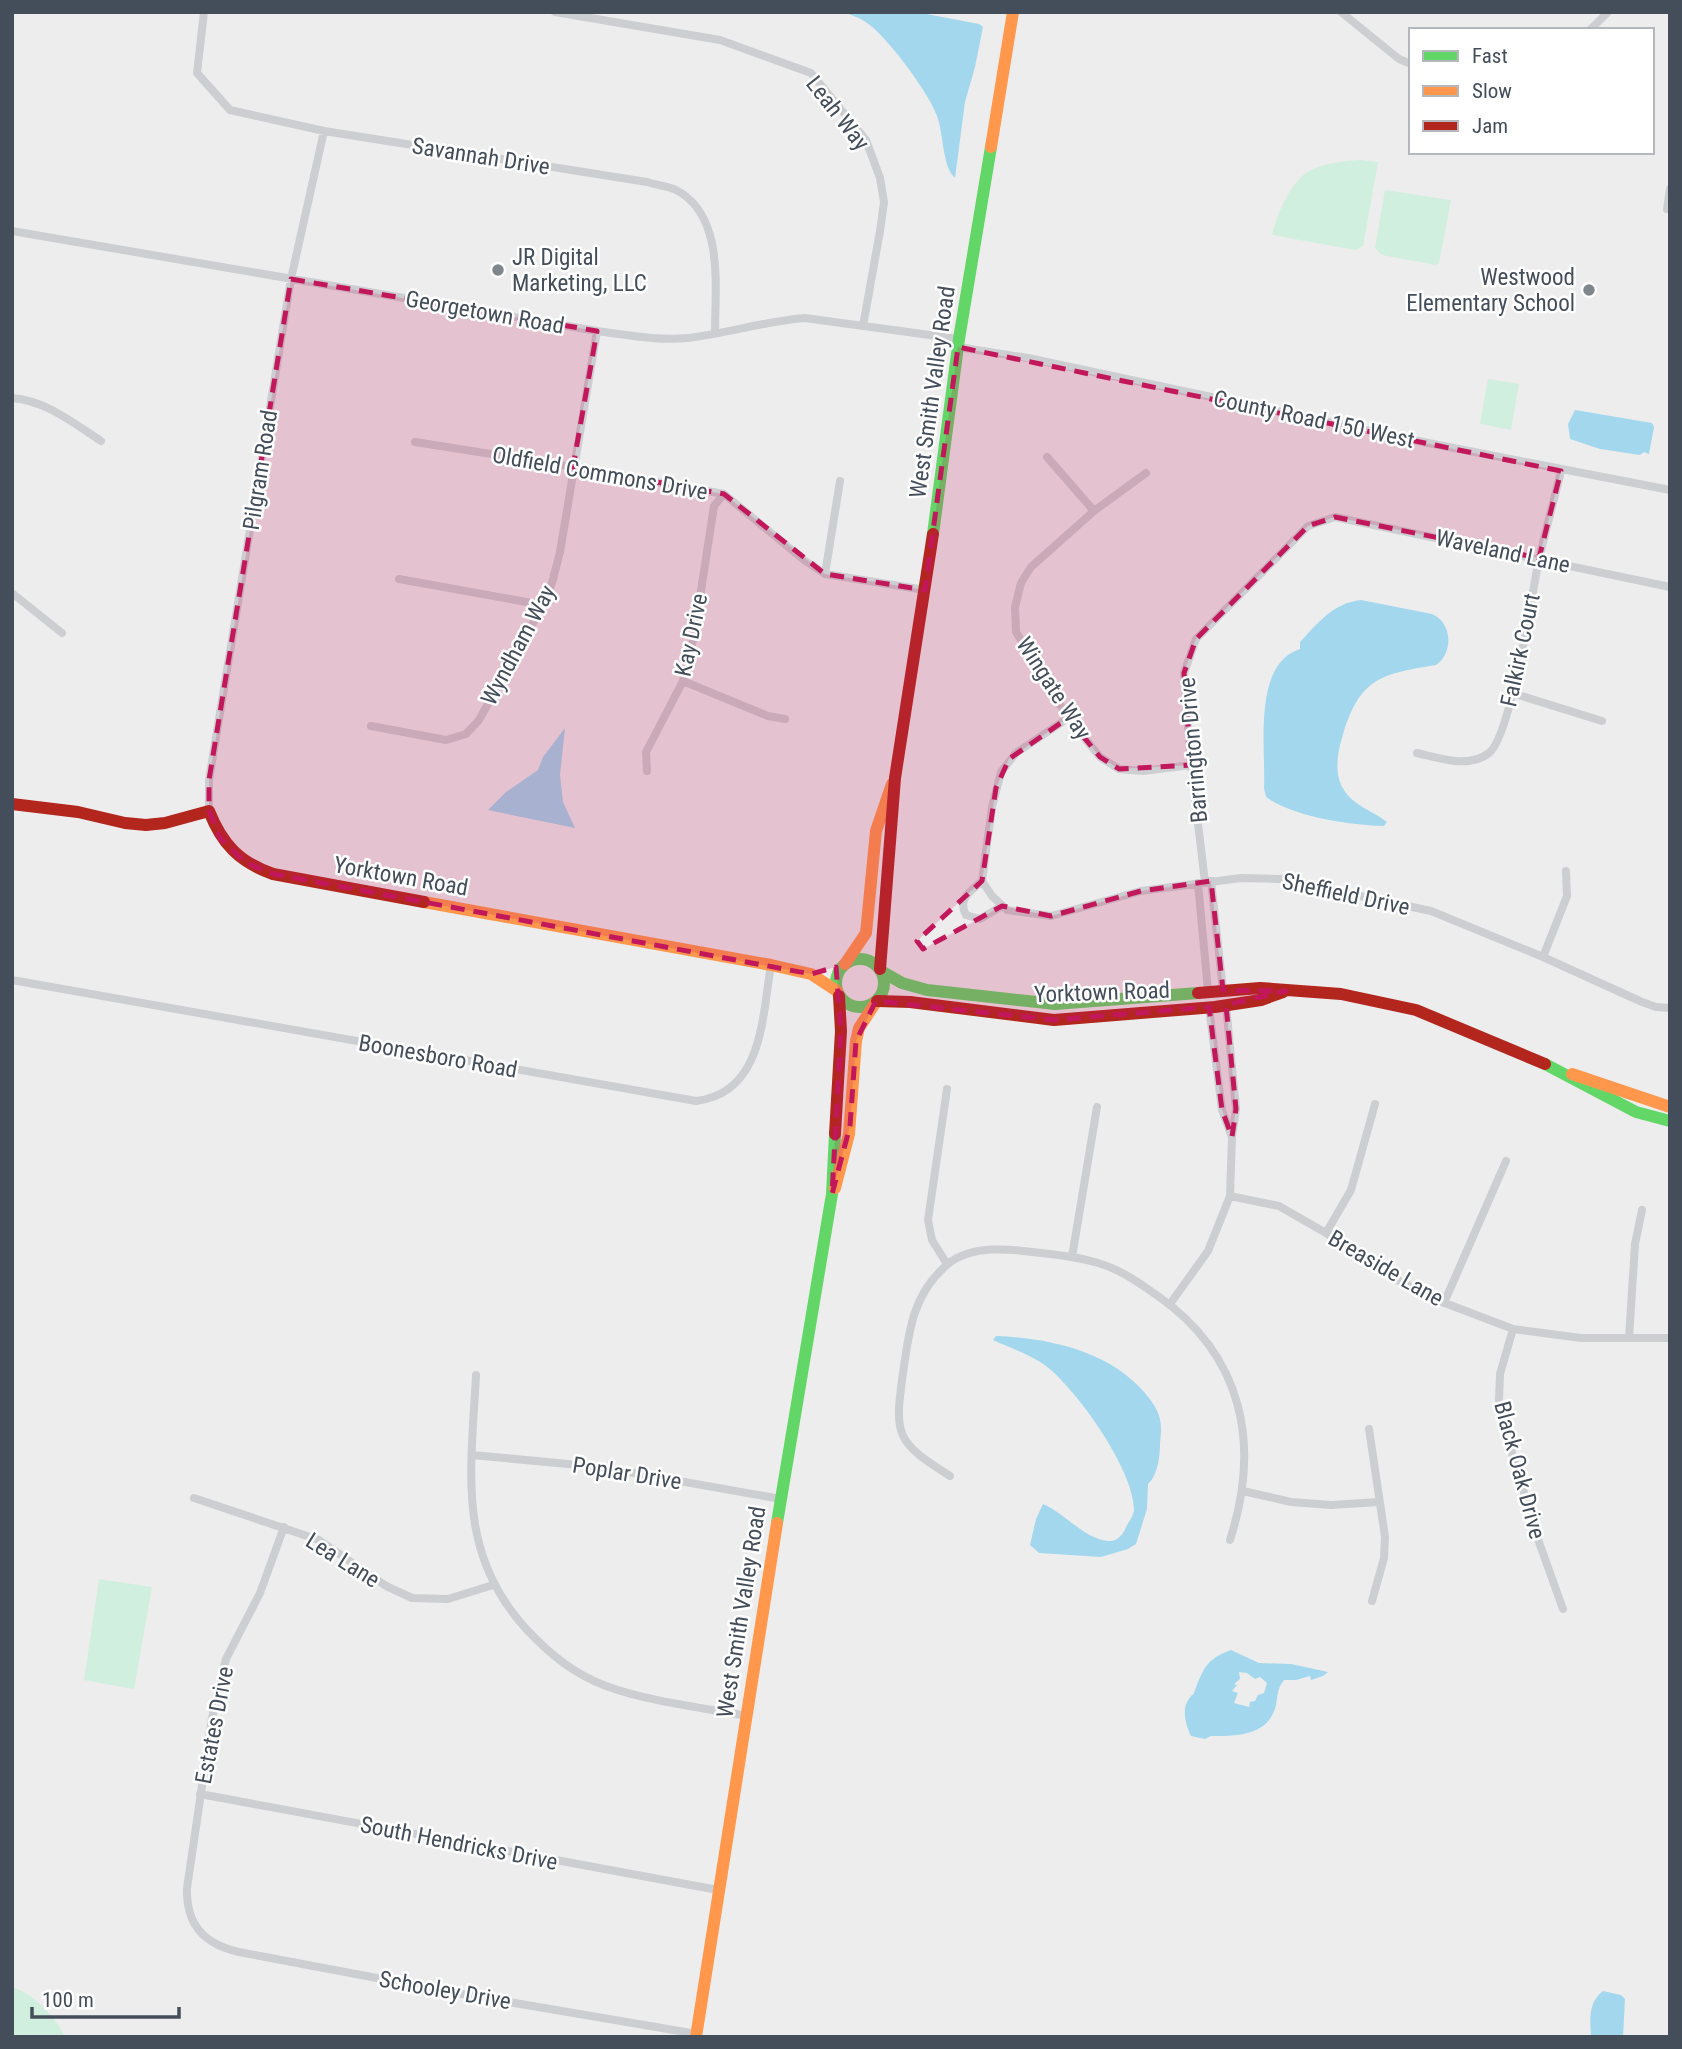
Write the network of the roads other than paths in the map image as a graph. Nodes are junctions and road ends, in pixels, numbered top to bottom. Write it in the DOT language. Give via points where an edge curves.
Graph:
graph roads {
  1 [pos="204,12"];
  2 [pos="555,12"];
  3 [pos="1013,12"];
  4 [pos="1341,12"];
  5 [pos="1608,12"];
  6 [pos="1592,28"];
  7 [pos="1409,63"];
  8 [pos="324,131"];
  9 [pos="1670,189"];
  10 [pos="1667,209"];
  11 [pos="12,231"];
  12 [pos="291,279"];
  13 [pos="863,326"];
  14 [pos="597,331"];
  15 [pos="715,333"];
  16 [pos="958,343"];
  17 [pos="12,398"];
  18 [pos="101,441"];
  19 [pos="415,442"];
  20 [pos="1047,457"];
  21 [pos="573,467"];
  22 [pos="1561,471"];
  23 [pos="1146,473"];
  24 [pos="840,481"];
  25 [pos="1670,490"];
  26 [pos="723,494"];
  27 [pos="1094,511"];
  28 [pos="1335,517"];
  29 [pos="1539,558"];
  30 [pos="825,574"];
  31 [pos="399,579"];
  32 [pos="1670,587"];
  33 [pos="925,590"];
  34 [pos="12,593"];
  35 [pos="543,605"];
  36 [pos="62,633"];
  37 [pos="683,681"];
  38 [pos="1512,693"];
  39 [pos="1068,718"];
  40 [pos="785,719"];
  41 [pos="1602,722"];
  42 [pos="371,726"];
  43 [pos="1417,753"];
  44 [pos="1191,765"];
  45 [pos="647,771"];
  46 [pos="895,778"];
  47 [pos="12,804"];
  48 [pos="209,811"];
  49 [pos="1566,871"];
  50 [pos="982,881"];
  51 [pos="1204,882"];
  52 [pos="1005,908"];
  53 [pos="1543,957"];
  54 [pos="771,965"];
  55 [pos="844,966"];
  56 [pos="880,970"];
  57 [pos="811,974"];
  58 [pos="12,980"];
  59 [pos="1223,990"];
  60 [pos="1208,991"];
  61 [pos="1286,991"];
  62 [pos="838,993"];
  63 [pos="876,1001"];
  64 [pos="1226,1005"];
  65 [pos="1209,1007"];
  66 [pos="1670,1008"];
  67 [pos="1564,1072"];
  68 [pos="947,1090"];
  69 [pos="1375,1104"];
  70 [pos="1097,1107"];
  71 [pos="1670,1108"];
  72 [pos="1670,1121"];
  73 [pos="1232,1137"];
  74 [pos="1506,1161"];
  75 [pos="832,1194"];
  76 [pos="1230,1196"];
  77 [pos="1642,1210"];
  78 [pos="1326,1233"];
  79 [pos="1072,1257"];
  80 [pos="947,1264"];
  81 [pos="1444,1303"];
  82 [pos="1170,1304"];
  83 [pos="1513,1329"];
  84 [pos="1629,1338"];
  85 [pos="1670,1338"];
  86 [pos="476,1375"];
  87 [pos="1369,1429"];
  88 [pos="472,1455"];
  89 [pos="950,1476"];
  90 [pos="1244,1491"];
  91 [pos="194,1498"];
  92 [pos="781,1499"];
  93 [pos="1379,1502"];
  94 [pos="284,1527"];
  95 [pos="1230,1540"];
  96 [pos="494,1585"];
  97 [pos="1372,1601"];
  98 [pos="1563,1609"];
  99 [pos="746,1716"];
  100 [pos="200,1794"];
  101 [pos="718,1890"];
  102 [pos="200,1932"];
  103 [pos="696,2036"];
  1 -- 8 [label="street, Savannah Drive" via="197,73 230,110"];
  2 -- 13 [label="street, Leah Way" via="720,40 811,73 866,140 880,178 884,202"];
  3 -- 16 [label="main road, West Smith Valley Road"];
  4 -- 7 [label="street"];
  5 -- 6 [label="street"];
  8 -- 12 [label="street, Pilgram Road"];
  8 -- 15 [label="street, Savannah Drive" via="674,190 705,219 713,243"];
  9 -- 10 [label="street"];
  11 -- 12 [label="street, Georgetown Road"];
  12 -- 14 [label="street, Georgetown Road"];
  12 -- 48 [label="street, Pilgram Road" via="208,780"];
  13 -- 15 [label="street, Georgetown Road" via="805,318"];
  13 -- 16 [label="street, Georgetown Road"];
  14 -- 15 [label="street, Georgetown Road" via="662,340"];
  14 -- 21 [label="street, Wyndham Way"];
  16 -- 22 [label="street, County Road 150 West"];
  16 -- 33 [label="main road, West Smith Valley Road"];
  17 -- 18 [label="street" via="62,415"];
  19 -- 21 [label="street, Oldfield Commons Drive"];
  20 -- 27 [label="street"];
  21 -- 26 [label="street, Oldfield Commons Drive"];
  21 -- 35 [label="street, Wyndham Way" via="560,552"];
  22 -- 25 [label="street, County Road 150 West"];
  22 -- 29 [label="street, Falkirk Court"];
  23 -- 27 [label="street, Wingate Way"];
  24 -- 30 [label="street"];
  26 -- 30 [label="street, Oldfield Commons Drive"];
  26 -- 37 [label="street, Kay Drive" via="714,506"];
  27 -- 39 [label="street, Wingate Way" via="1031,567 1015,607 1016,632"];
  28 -- 29 [label="street, Waveland Lane"];
  28 -- 44 [label="street, Barrington Drive" via="1308,526 1195,639 1184,673"];
  29 -- 32 [label="street, Waveland Lane"];
  29 -- 38 [label="street, Falkirk Court"];
  30 -- 33 [label="street, Oldfield Commons Drive"];
  31 -- 35 [label="street"];
  33 -- 46 [label="main road, West Smith Valley Road"];
  34 -- 36 [label="street"];
  35 -- 42 [label="street, Wyndham Way" via="479,720 466,734 446,740"];
  37 -- 40 [label="street"];
  37 -- 45 [label="street, Kay Drive" via="646,752"];
  38 -- 41 [label="street"];
  38 -- 43 [label="street, Falkirk Court" via="1499,739 1487,754 1460,761"];
  39 -- 44 [label="street, Wingate Way" via="1100,757 1119,768 1143,771"];
  39 -- 50 [label="street" via="1016,753 1001,772"];
  44 -- 51 [label="street, Barrington Drive"];
  46 -- 55 [label="main road, West Smith Valley Road" via="876,831 866,933"];
  46 -- 56 [label="main road, West Smith Valley Road"];
  47 -- 48 [label="main road" via="146,825"];
  48 -- 54 [label="main road, Yorktown Road" via="220,838 237,857 273,874"];
  49 -- 53 [label="street" via="1567,896"];
  50 -- 52 [label="street"];
  50 -- 52 [label="street" via="964,899 966,915 980,919"];
  51 -- 52 [label="street, Sheffield Drive" via="1141,891 1051,916"];
  51 -- 53 [label="street, Sheffield Drive" via="1268,878 1431,911"];
  51 -- 59 [label="street"];
  51 -- 60 [label="street"];
  53 -- 66 [label="street, Sheffield Drive" via="1649,1004"];
  54 -- 57 [label="main road, Yorktown Road"];
  54 -- 58 [label="street, Boonesboro Road" via="750,1066 730,1090 714,1099 696,1101"];
  55 -- 56 [label="main road" via="864,960"];
  55 -- 57 [label="main road, Yorktown Road"];
  55 -- 62 [label="main road" via="836,981"];
  56 -- 60 [label="main road, Yorktown Road" via="927,990 1055,1004"];
  56 -- 63 [label="main road" via="884,986"];
  57 -- 62 [label="main road, Yorktown Road"];
  59 -- 60 [label="main road, Yorktown Road"];
  59 -- 61 [label="main road, Yorktown Road"];
  61 -- 64 [label="main road, Yorktown Road"];
  61 -- 67 [label="main road, Yorktown Road" via="1341,994 1416,1010"];
  62 -- 63 [label="main road" via="854,1007 868,1007"];
  62 -- 75 [label="main road, West Smith Valley Road" via="841,1031"];
  63 -- 65 [label="main road, Yorktown Road" via="1054,1020"];
  63 -- 75 [label="main road, West Smith Valley Road" via="856,1041 849,1138"];
  64 -- 65 [label="main road, Yorktown Road"];
  64 -- 73 [label="street" via="1236,1109"];
  65 -- 73 [label="street" via="1222,1111"];
  67 -- 71 [label="main road, Yorktown Road"];
  67 -- 72 [label="main road, Yorktown Road" via="1636,1112"];
  68 -- 80 [label="street" via="929,1220 932,1240"];
  69 -- 78 [label="street" via="1350,1190"];
  70 -- 79 [label="street"];
  73 -- 76 [label="street"];
  74 -- 81 [label="street"];
  75 -- 92 [label="main road, West Smith Valley Road"];
  76 -- 78 [label="street, Breaside Lane" via="1279,1206"];
  76 -- 82 [label="street" via="1208,1251"];
  77 -- 84 [label="street" via="1635,1244"];
  78 -- 81 [label="street, Breaside Lane" via="1384,1273"];
  79 -- 80 [label="street" via="978,1251"];
  79 -- 82 [label="street" via="1100,1263 1132,1278"];
  80 -- 89 [label="street" via="929,1283 915,1309 899,1416 911,1450"];
  81 -- 83 [label="street, Breaside Lane"];
  82 -- 90 [label="street" via="1216,1354 1231,1385 1244,1436"];
  83 -- 84 [label="street, Breaside Lane" via="1581,1338"];
  83 -- 98 [label="street, Black Oak Drive" via="1500,1374 1503,1424"];
  84 -- 85 [label="street, Breaside Lane"];
  86 -- 88 [label="street"];
  87 -- 93 [label="street"];
  88 -- 92 [label="street, Poplar Drive" via="600,1467"];
  88 -- 96 [label="street" via="476,1539"];
  90 -- 93 [label="street" via="1331,1506"];
  90 -- 95 [label="street"];
  91 -- 94 [label="street, Lea Lane"];
  92 -- 99 [label="main road, West Smith Valley Road"];
  93 -- 97 [label="street" via="1384,1558"];
  94 -- 96 [label="street, Lea Lane" via="318,1539 386,1586 412,1598 448,1599"];
  94 -- 100 [label="street, Estates Drive" via="260,1593 226,1659"];
  96 -- 99 [label="street" via="514,1616 550,1653 589,1679 622,1691"];
  99 -- 101 [label="main road, West Smith Valley Road"];
  100 -- 101 [label="street, South Hendricks Drive"];
  100 -- 102 [label="street, Estates Drive" via="186,1900"];
  101 -- 103 [label="main road, West Smith Valley Road"];
  102 -- 103 [label="street, Schooley Drive" via="211,1942 239,1952"];
}
